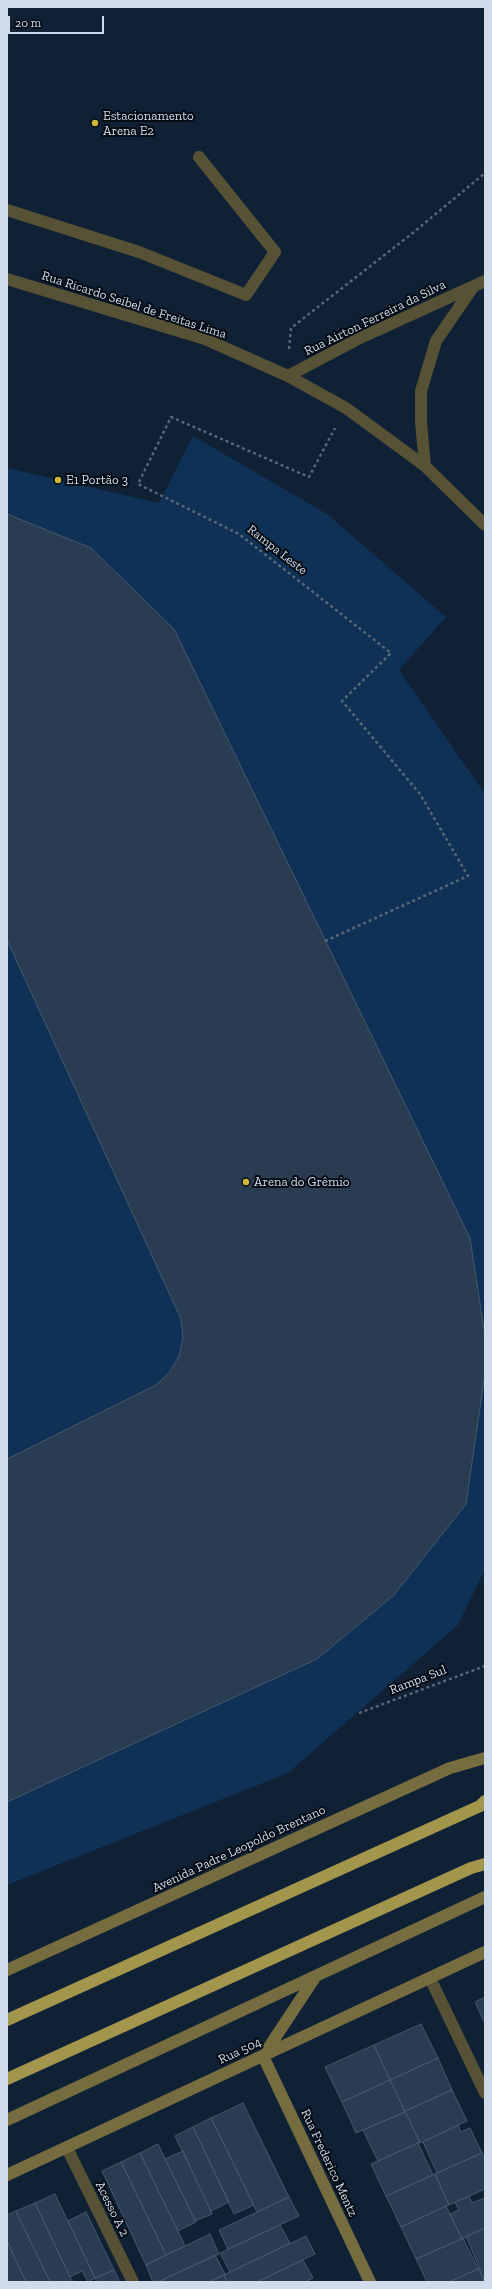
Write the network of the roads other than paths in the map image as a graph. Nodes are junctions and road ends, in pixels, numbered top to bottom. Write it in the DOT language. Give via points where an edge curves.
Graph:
graph roads {
  1 [pos="199,157"];
  2 [pos="7,210"];
  3 [pos="7,279"];
  4 [pos="479,283"];
  5 [pos="288,376"];
  6 [pos="425,466"];
  7 [pos="485,525"];
  8 [pos="485,1758"];
  9 [pos="483,1804"];
  10 [pos="485,1864"];
  11 [pos="485,1897"];
  12 [pos="485,1952"];
  13 [pos="7,1970"];
  14 [pos="314,1978"];
  15 [pos="430,1978"];
  16 [pos="7,2020"];
  17 [pos="263,2056"];
  18 [pos="7,2079"];
  19 [pos="485,2093"];
  20 [pos="7,2120"];
  21 [pos="67,2148"];
  22 [pos="7,2175"];
  23 [pos="133,2282"];
  24 [pos="370,2282"];
  1 -- 2 [label="street" via="275,252 246,295 139,252"];
  3 -- 5 [label="street, Rua Ricardo Seibel de Freitas Lima" via="205,339"];
  4 -- 5 [label="street, Rua Airton Ferreira da Silva" via="360,338"];
  4 -- 6 [label="street, Rua Airton Ferreira da Silva" via="436,341 421,391"];
  5 -- 6 [label="street, Rua Ricardo Seibel de Freitas Lima" via="346,408"];
  6 -- 7 [label="street, Rua Ricardo Seibel de Freitas Lima"];
  8 -- 13 [label="main road, Avenida Padre Leopoldo Brentano" via="450,1768"];
  9 -- 16 [label="highway"];
  10 -- 18 [label="highway" via="471,1868"];
  11 -- 14 [label="main road"];
  12 -- 15 [label="main road, Rua 504"];
  14 -- 17 [label="main road"];
  14 -- 20 [label="main road"];
  15 -- 17 [label="main road, Rua 504"];
  15 -- 19 [label="street"];
  17 -- 21 [label="main road, Rua 504"];
  17 -- 24 [label="main road, Rua Frederico Mentz"];
  21 -- 22 [label="main road, Rua 504"];
  21 -- 23 [label="street, Acesso A 2"];
}
